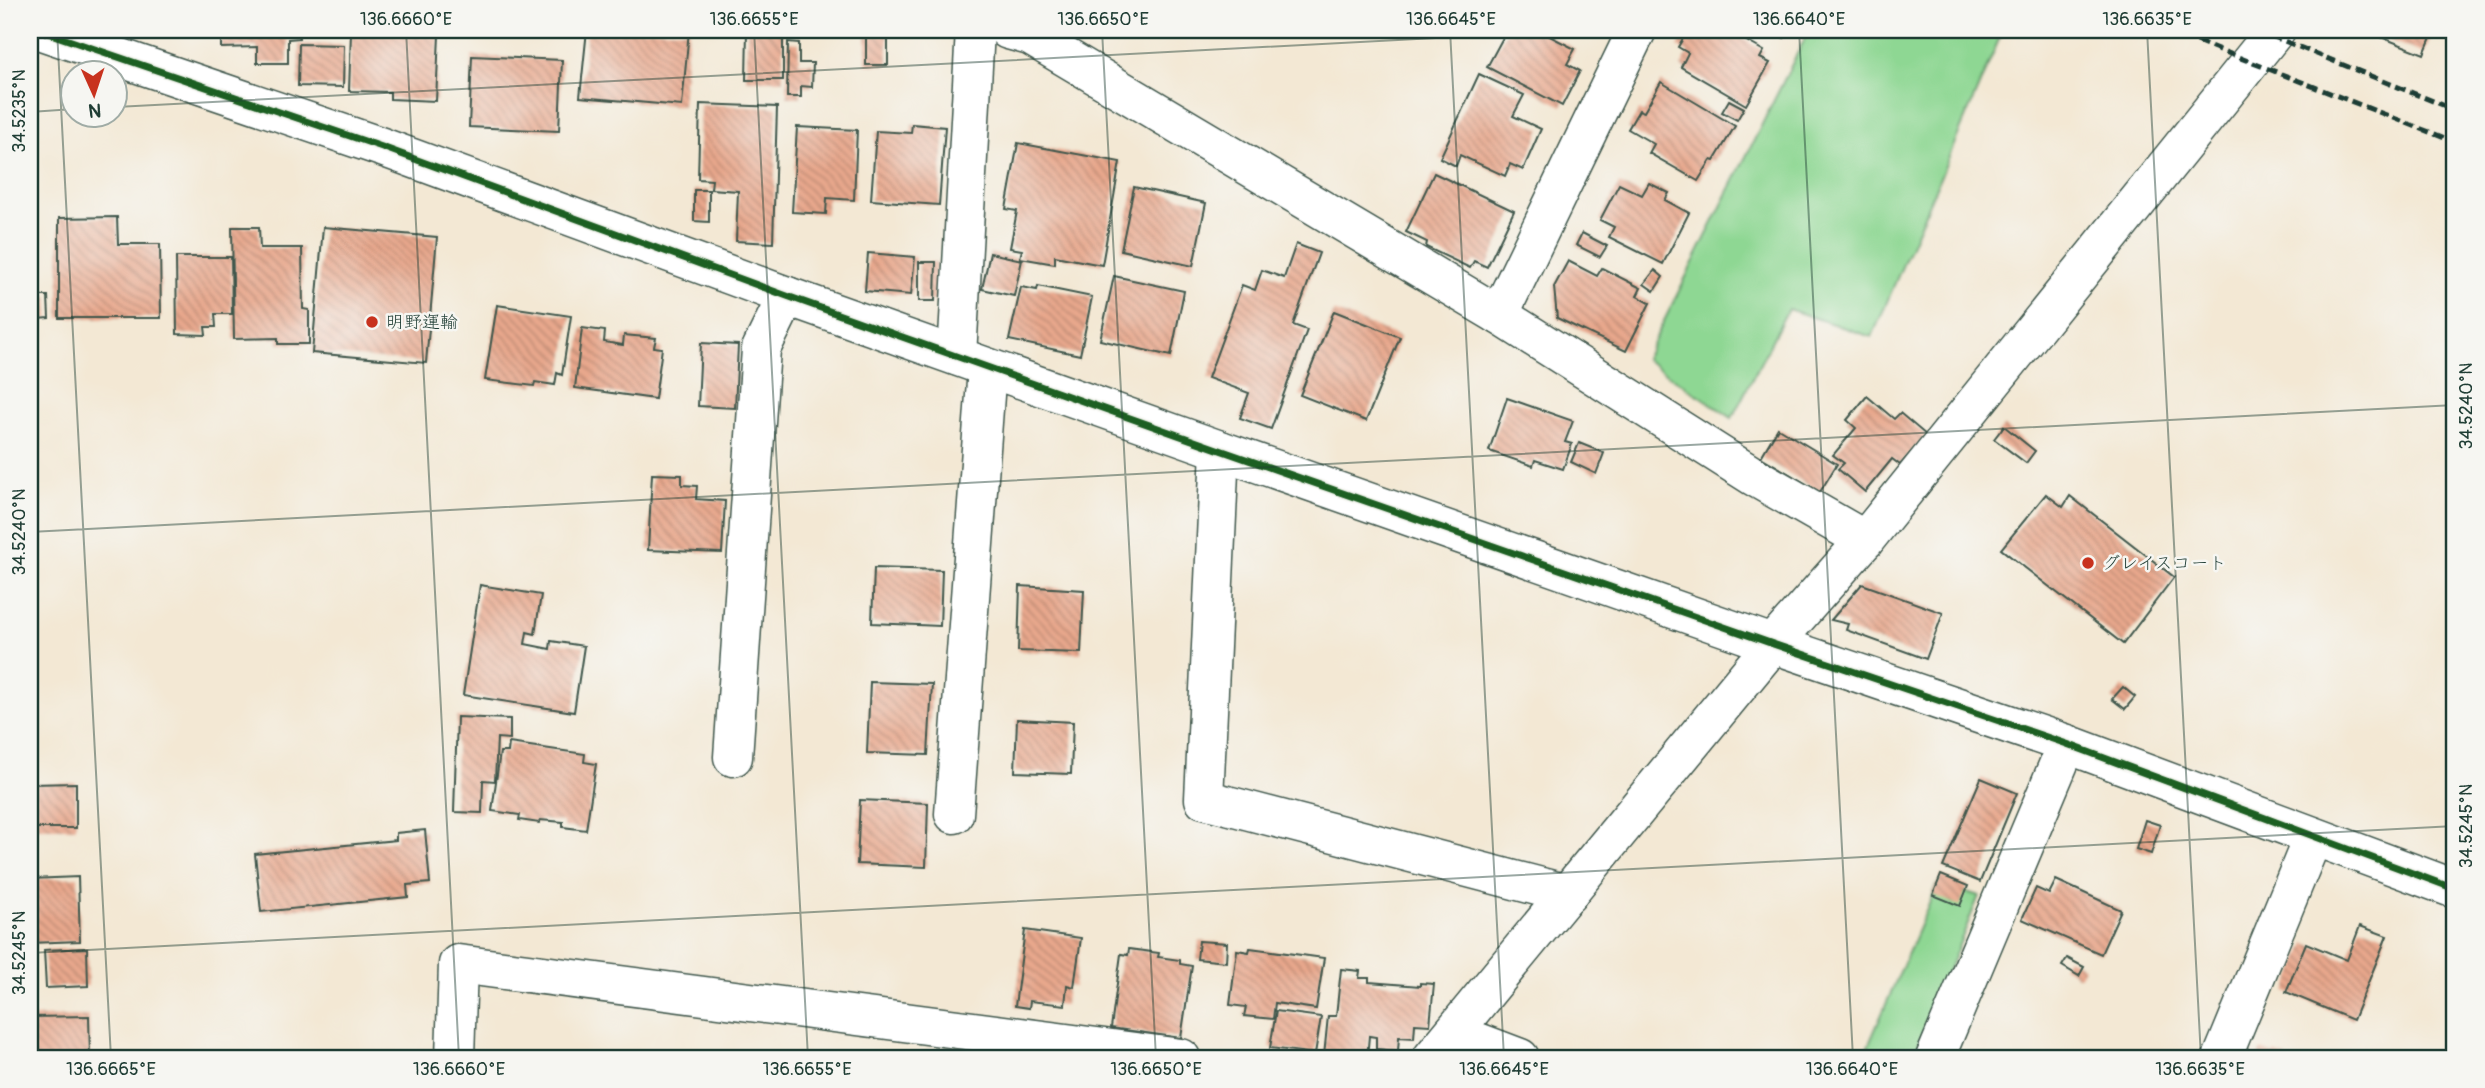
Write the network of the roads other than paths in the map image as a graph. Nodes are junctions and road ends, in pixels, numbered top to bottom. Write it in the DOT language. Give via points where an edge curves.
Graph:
graph roads {
  1 [pos="39,30"];
  2 [pos="975,30"];
  3 [pos="1008,30"];
  4 [pos="1637,30"];
  5 [pos="2276,30"];
  6 [pos="787,296"];
  7 [pos="1499,315"];
  8 [pos="972,362"];
  9 [pos="1220,450"];
  10 [pos="1865,540"];
  11 [pos="1773,644"];
  12 [pos="2067,744"];
  13 [pos="733,757"];
  14 [pos="954,814"];
  15 [pos="2313,837"];
  16 [pos="2455,889"];
  17 [pos="1568,894"];
  18 [pos="1443,1045"];
  19 [pos="454,1058"];
  20 [pos="1181,1058"];
  21 [pos="1520,1058"];
  22 [pos="1935,1058"];
  23 [pos="2222,1058"];
  1 -- 6 [label="street" via="382,147"];
  2 -- 8 [label="street"];
  3 -- 7 [label="street" via="1030,36"];
  4 -- 7 [label="street"];
  5 -- 10 [label="street"];
  6 -- 8 [label="street"];
  6 -- 13 [label="street" via="761,349"];
  7 -- 10 [label="street" via="1753,477"];
  8 -- 9 [label="street"];
  8 -- 14 [label="street"];
  9 -- 11 [label="street"];
  9 -- 17 [label="street" via="1205,799"];
  10 -- 11 [label="street"];
  11 -- 12 [label="street"];
  11 -- 17 [label="street"];
  12 -- 15 [label="street"];
  12 -- 22 [label="street"];
  15 -- 16 [label="street"];
  15 -- 23 [label="street"];
  17 -- 18 [label="street"];
  18 -- 21 [label="street"];
  19 -- 20 [label="street" via="458,964"];
}
